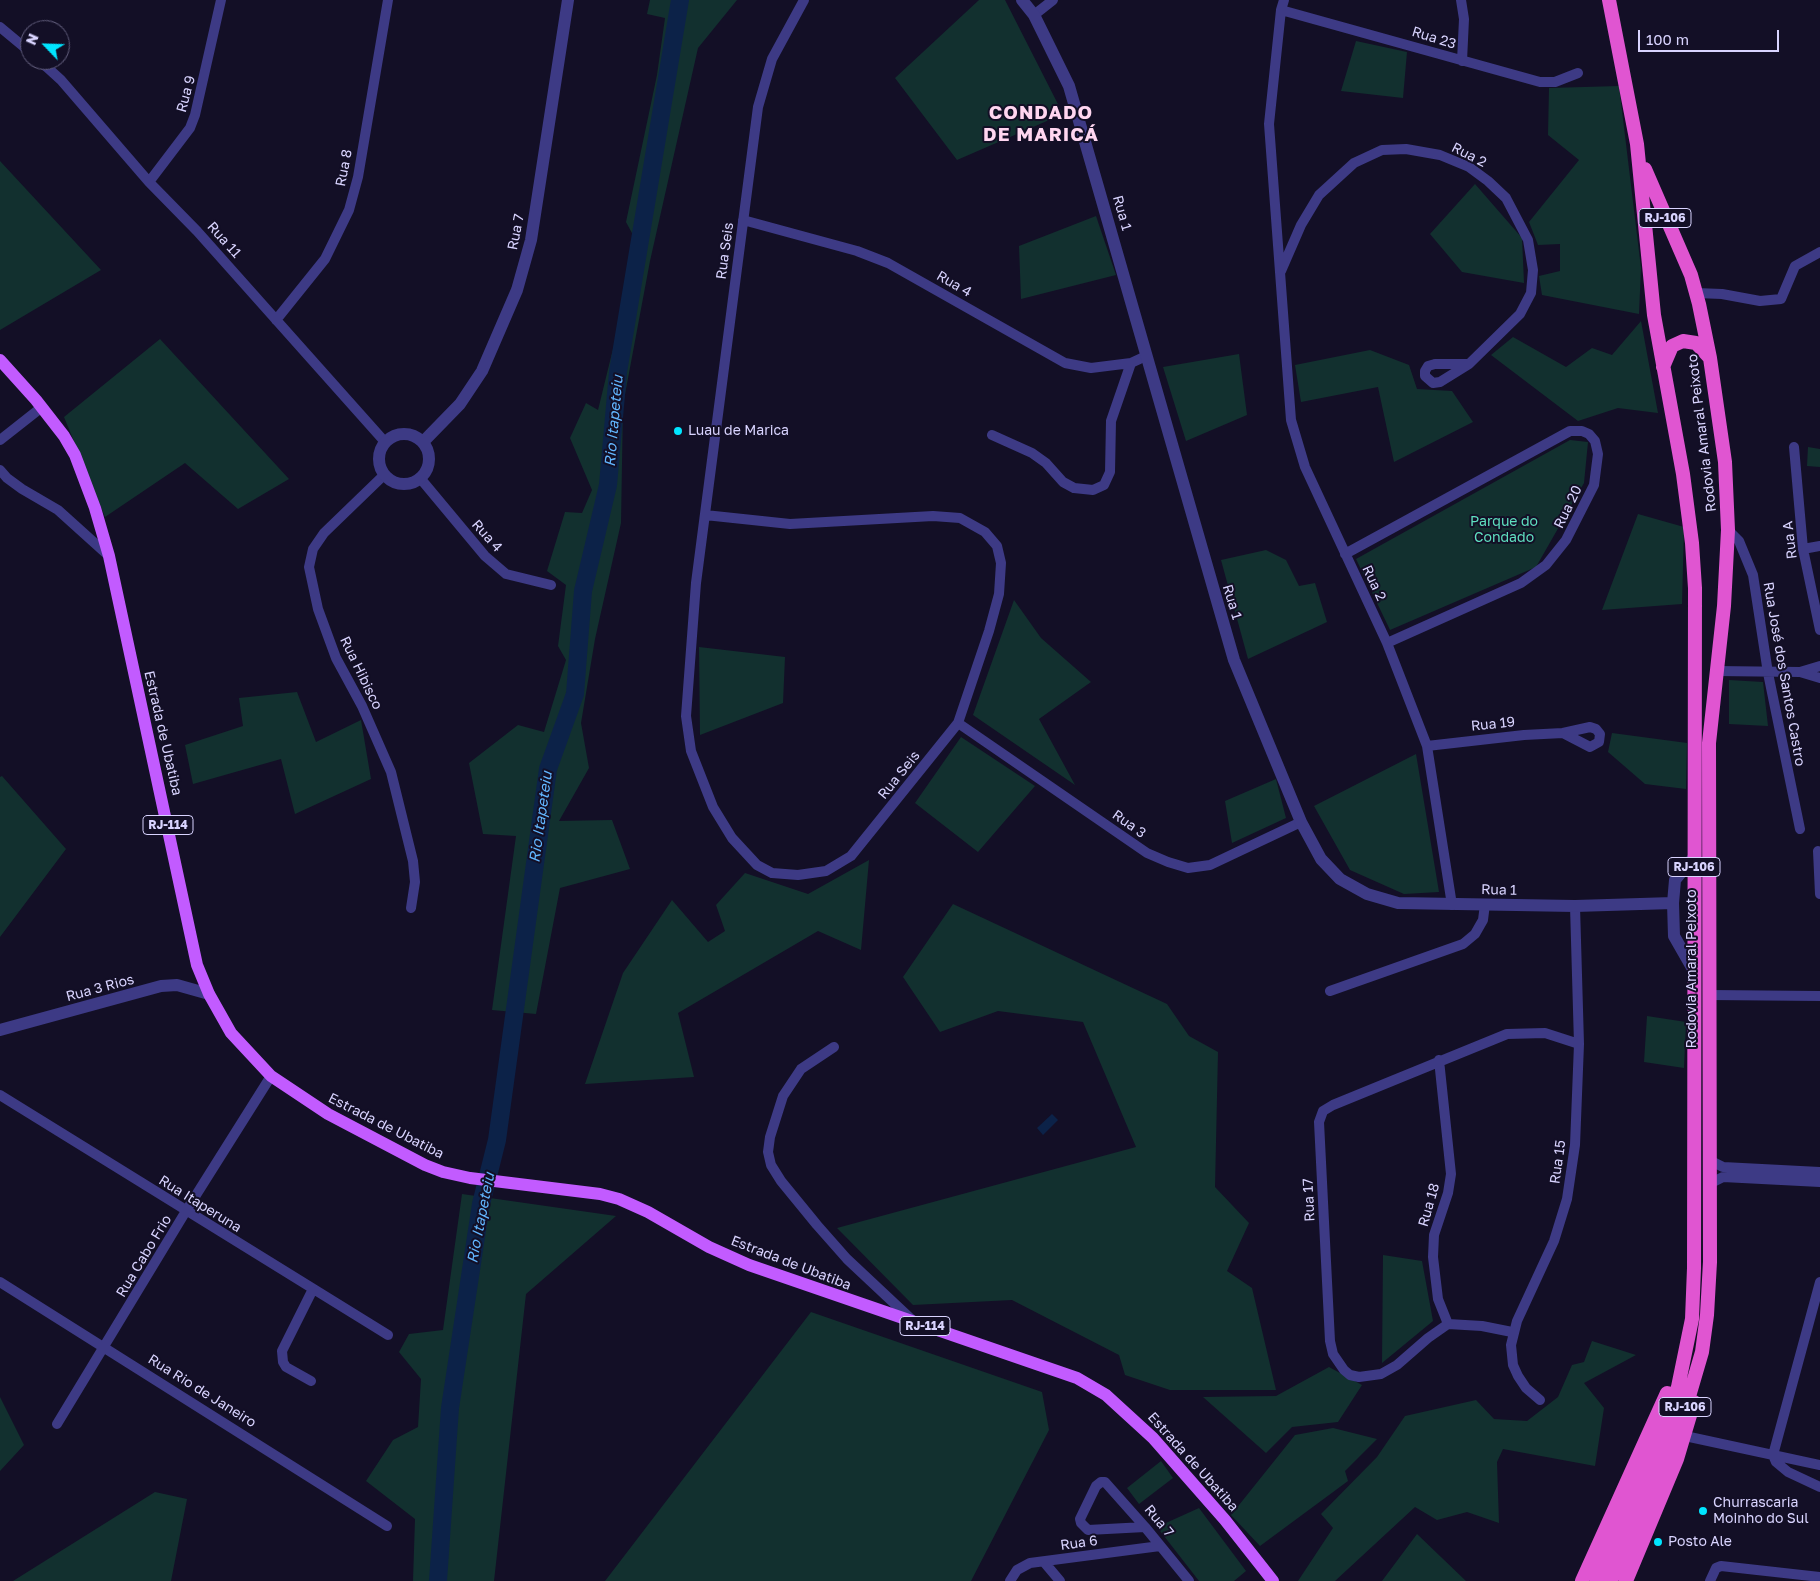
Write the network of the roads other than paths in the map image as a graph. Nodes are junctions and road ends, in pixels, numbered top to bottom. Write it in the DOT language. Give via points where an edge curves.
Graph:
graph roads {
  1 [pos="221,0"];
  2 [pos="388,0"];
  3 [pos="568,0"];
  4 [pos="804,0"];
  5 [pos="1022,0"];
  6 [pos="1053,0"];
  7 [pos="1461,0"];
  8 [pos="1609,0"];
  9 [pos="1283,5"];
  10 [pos="1034,15"];
  11 [pos="0,28"];
  12 [pos="20,44"];
  13 [pos="1462,61"];
  14 [pos="50,70"];
  15 [pos="1578,74"];
  16 [pos="1637,144"];
  17 [pos="149,182"];
  18 [pos="743,220"];
  19 [pos="1820,252"];
  20 [pos="1281,272"];
  21 [pos="1696,293"];
  22 [pos="276,320"];
  23 [pos="1146,356"];
  24 [pos="1710,358"];
  25 [pos="0,360"];
  26 [pos="1131,363"];
  27 [pos="1469,364"];
  28 [pos="1663,368"];
  29 [pos="42,407"];
  30 [pos="992,435"];
  31 [pos="0,440"];
  32 [pos="386,442"];
  33 [pos="423,442"];
  34 [pos="1794,447"];
  35 [pos="0,470"];
  36 [pos="384,474"];
  37 [pos="420,478"];
  38 [pos="705,516"];
  39 [pos="1728,530"];
  40 [pos="1820,546"];
  41 [pos="1803,549"];
  42 [pos="1345,554"];
  43 [pos="109,556"];
  44 [pos="551,585"];
  45 [pos="1820,630"];
  46 [pos="1387,643"];
  47 [pos="1820,666"];
  48 [pos="1716,671"];
  49 [pos="1800,672"];
  50 [pos="1768,673"];
  51 [pos="1820,678"];
  52 [pos="958,723"];
  53 [pos="1563,733"];
  54 [pos="1427,746"];
  55 [pos="1301,822"];
  56 [pos="1800,829"];
  57 [pos="1818,851"];
  58 [pos="1694,857"];
  59 [pos="1820,894"];
  60 [pos="1673,902"];
  61 [pos="1486,904"];
  62 [pos="1452,905"];
  63 [pos="1575,906"];
  64 [pos="411,908"];
  65 [pos="1694,971"];
  66 [pos="1330,991"];
  67 [pos="209,994"];
  68 [pos="1709,995"];
  69 [pos="1820,996"];
  70 [pos="0,1030"];
  71 [pos="1580,1044"];
  72 [pos="834,1047"];
  73 [pos="1439,1060"];
  74 [pos="271,1076"];
  75 [pos="0,1094"];
  76 [pos="1709,1160"];
  77 [pos="1820,1172"];
  78 [pos="1820,1182"];
  79 [pos="1709,1184"];
  80 [pos="186,1211"];
  81 [pos="0,1282"];
  82 [pos="1820,1282"];
  83 [pos="313,1289"];
  84 [pos="915,1323"];
  85 [pos="1448,1324"];
  86 [pos="1512,1332"];
  87 [pos="388,1334"];
  88 [pos="1689,1337"];
  89 [pos="106,1346"];
  90 [pos="1699,1368"];
  91 [pos="311,1381"];
  92 [pos="1540,1400"];
  93 [pos="57,1424"];
  94 [pos="1685,1436"];
  95 [pos="1773,1455"];
  96 [pos="1820,1464"];
  97 [pos="1820,1487"];
  98 [pos="387,1526"];
  99 [pos="1145,1527"];
  100 [pos="1160,1546"];
  101 [pos="1062,1559"];
  102 [pos="1044,1562"];
  103 [pos="1820,1577"];
  104 [pos="1058,1579"];
  105 [pos="1010,1581"];
  106 [pos="1189,1581"];
  107 [pos="1273,1581"];
  108 [pos="1582,1581"];
  109 [pos="1597,1581"];
  110 [pos="1611,1581"];
  111 [pos="1626,1581"];
  112 [pos="1710,1581"];
  1 -- 17 [label="street, Rua 9" via="190,128"];
  2 -- 22 [label="street, Rua 8" via="358,178 349,210 325,259"];
  3 -- 33 [label="street, Rua 7" via="530,240 517,290 482,371 460,404"];
  4 -- 18 [label="street, Rua Seis" via="772,59 761,97"];
  5 -- 10 [label="street, Rua 1"];
  6 -- 10 [label="street"];
  7 -- 13 [label="street" via="1464,19"];
  8 -- 16 [label="highway, Rodovia Amaral Peixoto / RJ-106"];
  9 -- 13 [label="street, Rua 23"];
  9 -- 20 [label="street, Rua 2" via="1269,124"];
  10 -- 23 [label="street, Rua 1" via="1069,86"];
  11 -- 12 [label="street"];
  13 -- 15 [label="street, Rua 23" via="1545,83"];
  14 -- 17 [label="street, Rua 11"];
  16 -- 21 [label="highway, Rodovia Amaral Peixoto / RJ-106"];
  16 -- 28 [label="highway, Rodovia Amaral Peixoto / RJ-106" via="1648,271"];
  17 -- 22 [label="street, Rua 11"];
  18 -- 26 [label="street, Rua 4" via="858,251 888,263 1065,363 1091,368"];
  18 -- 38 [label="street, Rua Seis"];
  19 -- 21 [label="street" via="1795,266 1781,299 1760,301"];
  20 -- 27 [label="street, Rua 2" via="1301,225 1319,194 1354,163 1382,150 1406,149 1440,155 1468,167 1488,180 1506,198 1528,240 1533,270 1531,293 1520,314"];
  20 -- 42 [label="street, Rua 2" via="1291,420 1305,467"];
  21 -- 24 [label="highway, Rodovia Amaral Peixoto / RJ-106"];
  22 -- 32 [label="street, Rua 11"];
  23 -- 26 [label="street, Rua 4"];
  23 -- 55 [label="street, Rua 1" via="1234,660"];
  24 -- 28 [label="highway" via="1696,343 1683,341 1672,346"];
  24 -- 39 [label="highway, Rodovia Amaral Peixoto / RJ-106" via="1725,462"];
  25 -- 29 [label="main road, Estrada de Ubatiba / RJ-114"];
  26 -- 30 [label="street" via="1110,421 1110,472 1104,485 1093,490 1074,488 1032,453"];
  28 -- 58 [label="highway, Rodovia Amaral Peixoto / RJ-106" via="1683,474 1695,588"];
  29 -- 31 [label="street"];
  29 -- 43 [label="main road, Estrada de Ubatiba / RJ-114" via="75,455"];
  32 -- 33 [label="street" via="404,434"];
  32 -- 36 [label="street" via="379,458"];
  33 -- 37 [label="street" via="429,461"];
  34 -- 41 [label="street, Rua A"];
  35 -- 43 [label="street" via="22,489 58,510"];
  36 -- 37 [label="street" via="406,484"];
  36 -- 64 [label="street, Rua Hibisco" via="324,533 313,549 309,567 318,610 336,658 362,706 390,772 413,861 415,882"];
  37 -- 44 [label="street, Rua 4" via="485,556 506,574"];
  38 -- 52 [label="street, Rua Seis" via="790,524 933,516 960,518 984,532 997,546 1001,563 999,594"];
  38 -- 52 [label="street, Rua Seis" via="696,583 686,716 691,751 713,807 732,838 757,865 772,873 798,874 826,871 851,856"];
  39 -- 48 [label="highway, Rodovia Amaral Peixoto / RJ-106"];
  39 -- 50 [label="street, Rua José dos Santos Castro" via="1739,541 1753,576"];
  40 -- 41 [label="street"];
  41 -- 45 [label="street, Rua A"];
  42 -- 46 [label="street, Rua 2"];
  42 -- 46 [label="street, Rua 20" via="1570,431 1582,431 1595,441 1598,454 1594,485 1566,540 1546,565 1521,583"];
  43 -- 67 [label="main road, Estrada de Ubatiba / RJ-114" via="167,817 189,934"];
  46 -- 54 [label="street, Rua 2"];
  47 -- 49 [label="street"];
  48 -- 50 [label="street"];
  48 -- 68 [label="highway, Rodovia Amaral Peixoto / RJ-106" via="1709,743"];
  49 -- 50 [label="street"];
  49 -- 51 [label="street"];
  50 -- 56 [label="street, Rua José dos Santos Castro"];
  52 -- 55 [label="street, Rua 3" via="1147,853 1188,868 1210,865"];
  53 -- 54 [label="street, Rua 19"];
  54 -- 62 [label="street, Rua 2"];
  55 -- 62 [label="street, Rua 1" via="1321,858 1340,880 1367,894 1398,904"];
  57 -- 59 [label="street"];
  58 -- 60 [label="street" via="1675,880"];
  58 -- 65 [label="highway, Rodovia Amaral Peixoto / RJ-106"];
  60 -- 63 [label="street, Rua 1"];
  60 -- 65 [label="street" via="1674,936"];
  61 -- 62 [label="street, Rua 1"];
  61 -- 63 [label="street, Rua 1"];
  61 -- 66 [label="street" via="1475,934 1463,944"];
  63 -- 71 [label="street, Rua 15"];
  65 -- 88 [label="highway, Rodovia Amaral Peixoto / RJ-106" via="1694,1268"];
  67 -- 70 [label="street, Rua 3 Rios" via="176,985 161,986"];
  67 -- 74 [label="main road, Estrada de Ubatiba / RJ-114" via="231,1033"];
  68 -- 69 [label="street"];
  68 -- 76 [label="highway, Rodovia Amaral Peixoto / RJ-106"];
  71 -- 73 [label="street, Rua 17" via="1544,1033 1507,1034"];
  71 -- 86 [label="street, Rua 15" via="1575,1145 1567,1199 1554,1241"];
  72 -- 84 [label="street" via="801,1069 783,1096 770,1137 768,1152 771,1165 816,1225"];
  73 -- 85 [label="street, Rua 18" via="1451,1174 1434,1235 1433,1257 1438,1299"];
  73 -- 85 [label="street, Rua 17" via="1329,1108 1320,1116 1319,1130 1330,1341 1338,1364 1350,1375 1370,1377 1380,1374 1397,1365"];
  74 -- 80 [label="street, Rua Cabo Frio"];
  74 -- 84 [label="main road, Estrada de Ubatiba / RJ-114" via="328,1114 425,1165 470,1178 619,1199 749,1265"];
  75 -- 80 [label="street, Rua Itaperuna"];
  76 -- 77 [label="street" via="1723,1167"];
  76 -- 79 [label="highway, Rodovia Amaral Peixoto / RJ-106"];
  78 -- 79 [label="street" via="1723,1177"];
  79 -- 90 [label="highway, Rodovia Amaral Peixoto / RJ-106" via="1709,1292"];
  80 -- 83 [label="street, Rua Itaperuna"];
  80 -- 89 [label="street, Rua Cabo Frio"];
  81 -- 89 [label="street, Rua Rio de Janeiro"];
  82 -- 95 [label="street"];
  83 -- 87 [label="street, Rua Itaperuna"];
  83 -- 91 [label="street" via="282,1351 286,1366"];
  84 -- 107 [label="main road, Estrada de Ubatiba / RJ-114" via="1059,1371 1106,1395 1166,1452"];
  85 -- 86 [label="street"];
  86 -- 92 [label="street, Rua 15" via="1513,1365 1526,1388"];
  88 -- 108 [label="highway" via="1670,1387"];
  88 -- 109 [label="highway, Rodovia Amaral Peixoto / RJ-106" via="1673,1402"];
  89 -- 93 [label="street, Rua Cabo Frio"];
  89 -- 98 [label="street, Rua Rio de Janeiro"];
  90 -- 94 [label="highway"];
  90 -- 110 [label="highway, Rodovia Amaral Peixoto / RJ-106" via="1670,1446"];
  94 -- 95 [label="street"];
  94 -- 111 [label="highway"];
  95 -- 96 [label="street"];
  95 -- 97 [label="street" via="1788,1472"];
  99 -- 99 [label="street, Rua 7" via="1105,1482 1096,1486 1082,1514 1081,1523 1088,1530"];
  99 -- 100 [label="street, Rua 7"];
  100 -- 101 [label="street, Rua 6"];
  100 -- 106 [label="street, Rua 7"];
  101 -- 102 [label="street, Rua 6"];
  101 -- 104 [label="street"];
  102 -- 104 [label="street"];
  102 -- 105 [label="street, Rua 6" via="1024,1565"];
  103 -- 112 [label="street" via="1721,1566 1716,1568"];
}
